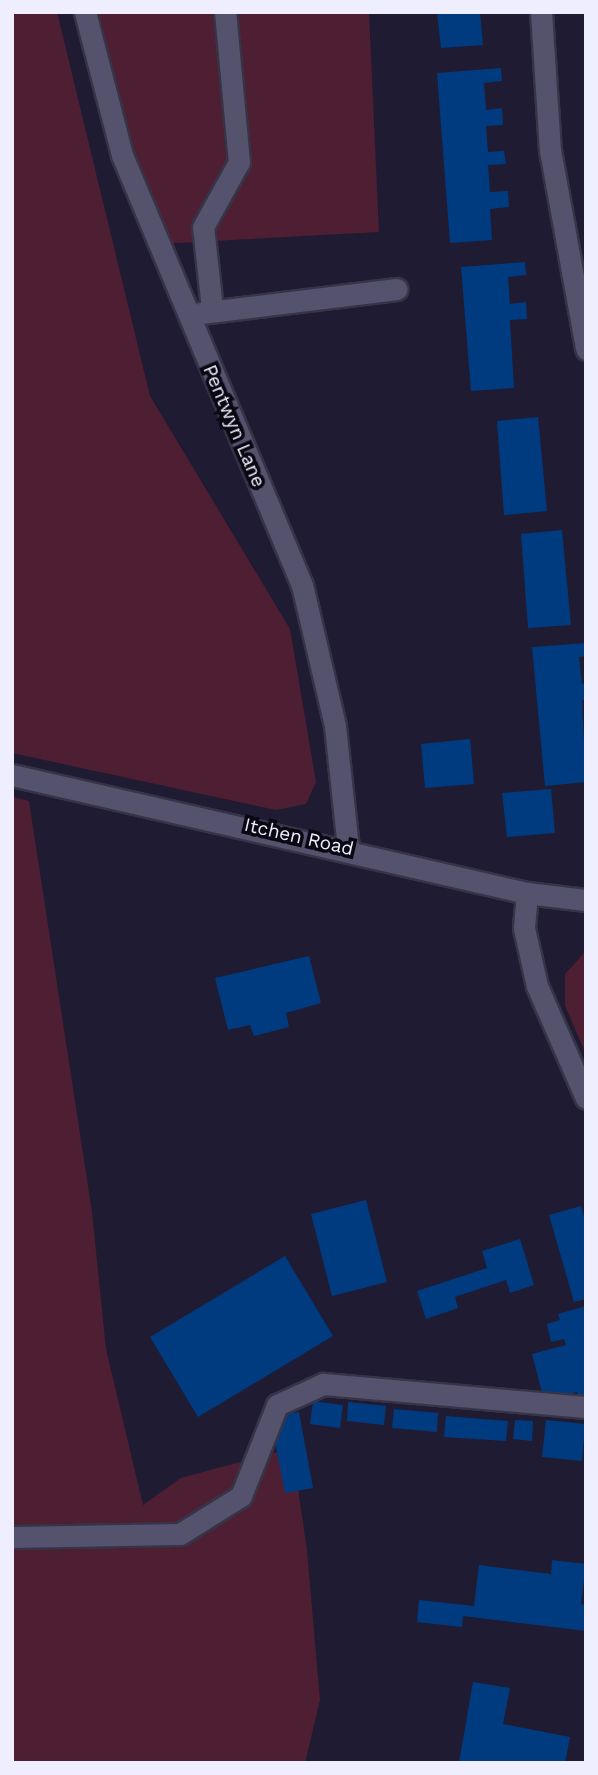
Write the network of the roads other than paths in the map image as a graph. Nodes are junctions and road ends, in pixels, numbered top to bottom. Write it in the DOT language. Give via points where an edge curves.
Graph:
graph roads {
  1 [pos="85,12"];
  2 [pos="225,12"];
  3 [pos="541,12"];
  4 [pos="397,289"];
  5 [pos="212,308"];
  6 [pos="188,319"];
  7 [pos="586,349"];
  8 [pos="12,775"];
  9 [pos="348,848"];
  10 [pos="527,893"];
  11 [pos="586,900"];
  12 [pos="586,1098"];
  13 [pos="586,1407"];
  14 [pos="12,1537"];
  1 -- 6 [label="street, Pentwyn Lane" via="122,155"];
  2 -- 5 [label="street" via="239,162 203,227"];
  3 -- 7 [label="street" via="550,150"];
  4 -- 5 [label="street"];
  5 -- 6 [label="street"];
  6 -- 9 [label="street, Pentwyn Lane" via="302,585 335,726"];
  8 -- 9 [label="street, Itchen Road"];
  9 -- 10 [label="street, Itchen Road"];
  10 -- 11 [label="street, Itchen Road"];
  10 -- 12 [label="street" via="524,928 537,986"];
  13 -- 14 [label="street" via="323,1384 277,1405 241,1496 180,1534"];
}
